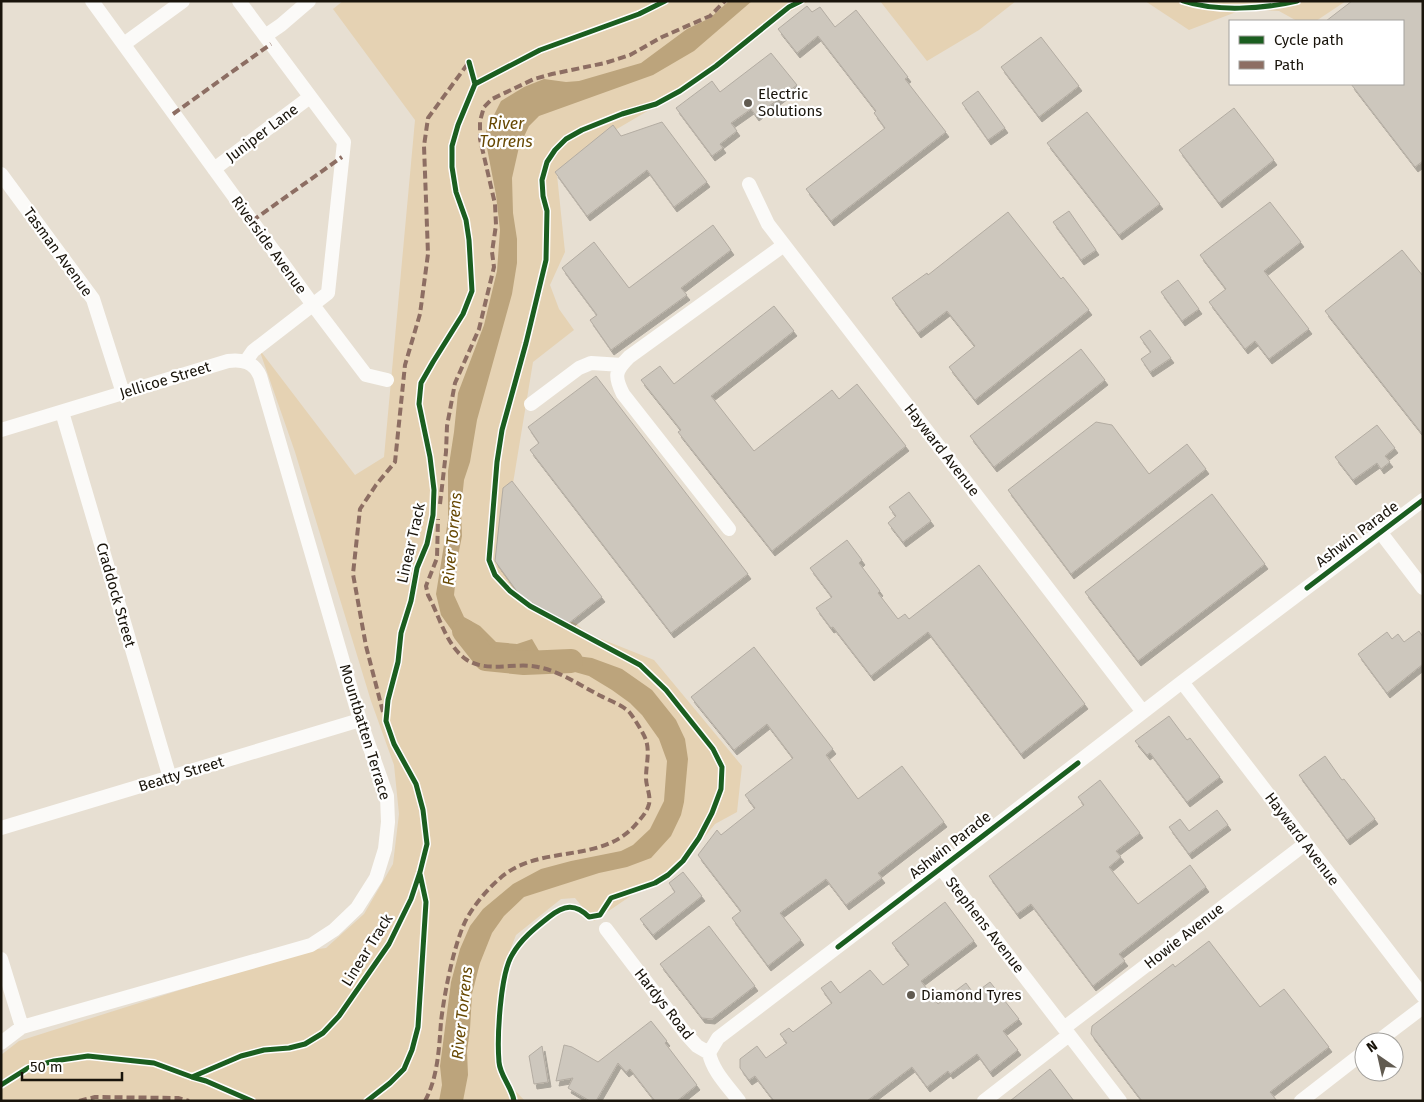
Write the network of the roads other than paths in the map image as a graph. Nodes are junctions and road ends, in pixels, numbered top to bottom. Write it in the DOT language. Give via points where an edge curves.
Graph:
graph roads {
  1 [pos="92,1"];
  2 [pos="183,1"];
  3 [pos="239,1"];
  4 [pos="309,1"];
  5 [pos="265,36"];
  6 [pos="124,44"];
  7 [pos="310,97"];
  8 [pos="214,169"];
  9 [pos="1,174"];
  10 [pos="748,184"];
  11 [pos="784,245"];
  12 [pos="313,305"];
  13 [pos="246,361"];
  14 [pos="622,364"];
  15 [pos="388,380"];
  16 [pos="122,393"];
  17 [pos="531,404"];
  18 [pos="62,412"];
  19 [pos="1,430"];
  20 [pos="1423,500"];
  21 [pos="729,529"];
  22 [pos="1380,533"];
  23 [pos="1423,588"];
  24 [pos="1182,682"];
  25 [pos="1143,712"];
  26 [pos="360,720"];
  27 [pos="170,778"];
  28 [pos="1,828"];
  29 [pos="1305,844"];
  30 [pos="941,868"];
  31 [pos="606,929"];
  32 [pos="1,959"];
  33 [pos="1423,996"];
  34 [pos="1423,1007"];
  35 [pos="22,1027"];
  36 [pos="1067,1031"];
  37 [pos="1390,1032"];
  38 [pos="1,1043"];
  39 [pos="709,1053"];
  40 [pos="1354,1060"];
  41 [pos="739,1101"];
  42 [pos="984,1101"];
  43 [pos="1120,1101"];
  44 [pos="1301,1101"];
  1 -- 6 [label="street, Riverside Avenue"];
  2 -- 6 [label="street"];
  3 -- 5 [label="street, Riverside Avenue"];
  4 -- 5 [label="street"];
  5 -- 7 [label="street, Riverside Avenue"];
  6 -- 8 [label="street, Riverside Avenue"];
  7 -- 8 [label="street, Juniper Lane"];
  7 -- 12 [label="street, Riverside Avenue" via="344,142 328,293"];
  8 -- 12 [label="street, Riverside Avenue"];
  9 -- 16 [label="street, Tasman Avenue" via="93,299"];
  10 -- 11 [label="street, Hayward Avenue" via="768,224"];
  11 -- 14 [label="street"];
  11 -- 25 [label="street, Hayward Avenue"];
  12 -- 13 [label="street" via="253,351"];
  12 -- 15 [label="street" via="366,375"];
  13 -- 16 [label="street, Jellicoe Street" via="228,361"];
  13 -- 26 [label="street, Mountbatten Terrace" via="257,369 260,376"];
  14 -- 17 [label="street" via="591,363 579,368"];
  14 -- 21 [label="street" via="616,374 623,394"];
  16 -- 18 [label="street, Jellicoe Street"];
  18 -- 19 [label="street, Jellicoe Street"];
  18 -- 27 [label="street, Craddock Street"];
  20 -- 22 [label="street, Ashwin Parade"];
  22 -- 23 [label="street"];
  22 -- 24 [label="street, Ashwin Parade"];
  24 -- 25 [label="street, Ashwin Parade"];
  24 -- 29 [label="street, Hayward Avenue"];
  25 -- 30 [label="street, Ashwin Parade"];
  26 -- 27 [label="street, Beatty Street"];
  26 -- 35 [label="street, Mountbatten Terrace" via="387,796 385,849 376,878 357,908 334,930 311,945"];
  27 -- 28 [label="street, Beatty Street"];
  29 -- 33 [label="street, Hayward Avenue"];
  29 -- 36 [label="street, Howie Avenue"];
  30 -- 36 [label="street, Stephens Avenue"];
  30 -- 39 [label="street, Ashwin Parade" via="718,1038"];
  31 -- 39 [label="street, Hardys Road" via="686,1034"];
  32 -- 35 [label="street"];
  34 -- 37 [label="street"];
  35 -- 38 [label="street, Mountbatten Terrace"];
  36 -- 42 [label="street, Howie Avenue"];
  36 -- 43 [label="street, Stephens Avenue"];
  39 -- 41 [label="street, Hardys Road" via="710,1062"];
  40 -- 44 [label="street"];
}
